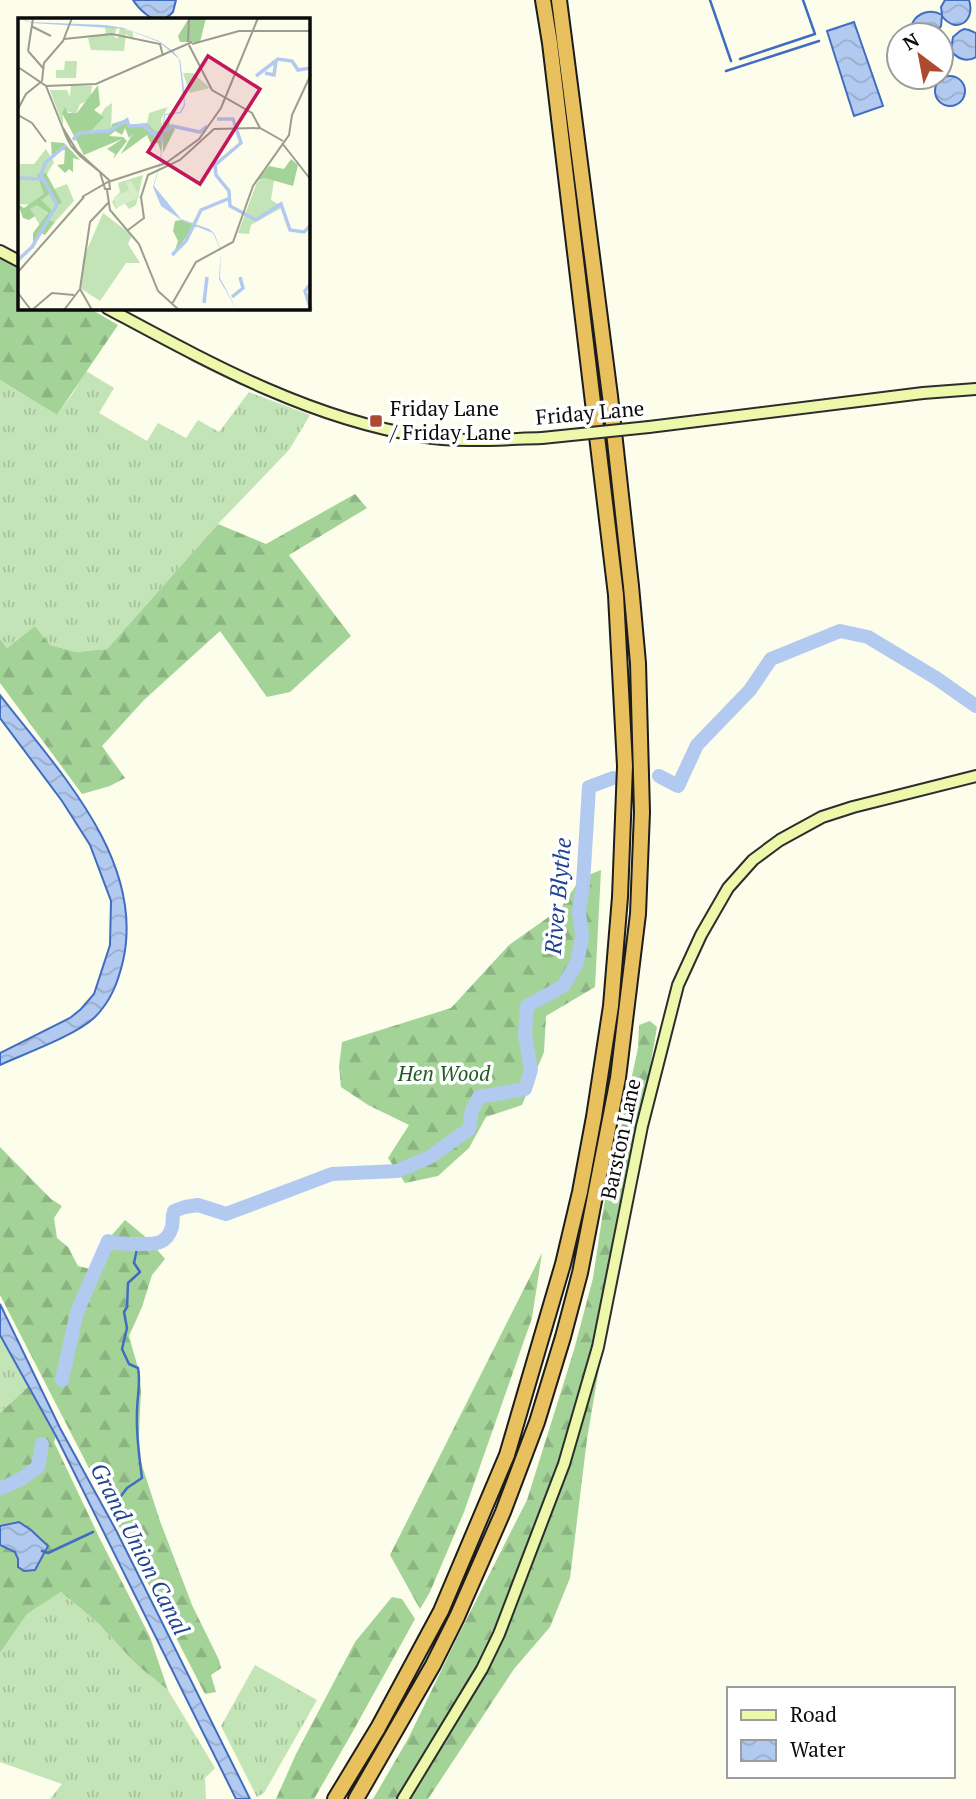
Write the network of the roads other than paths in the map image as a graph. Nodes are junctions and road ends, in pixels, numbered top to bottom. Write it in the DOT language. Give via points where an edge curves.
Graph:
graph roads {
  1 [pos="543,0"];
  2 [pos="559,0"];
  3 [pos="0,251"];
  4 [pos="18,260"];
  5 [pos="111,310"];
  6 [pos="976,389"];
  7 [pos="976,776"];
  8 [pos="335,1799"];
  9 [pos="356,1799"];
  10 [pos="403,1799"];
  1 -- 8 [label="highway" via="616,596 625,766 611,1006 580,1192 507,1455 441,1611"];
  2 -- 9 [label="highway" via="621,485 638,663 642,812 638,914 618,1078 580,1273 537,1422 457,1617"];
  3 -- 4 [label="street"];
  5 -- 6 [label="street, Friday Lane, bridge" via="268,390 343,418 423,437 542,438"];
  7 -- 10 [label="street, Barston Lane" via="822,817 780,840 753,860 728,888 701,935 678,985 659,1053 598,1346 564,1464 499,1634"];
}
